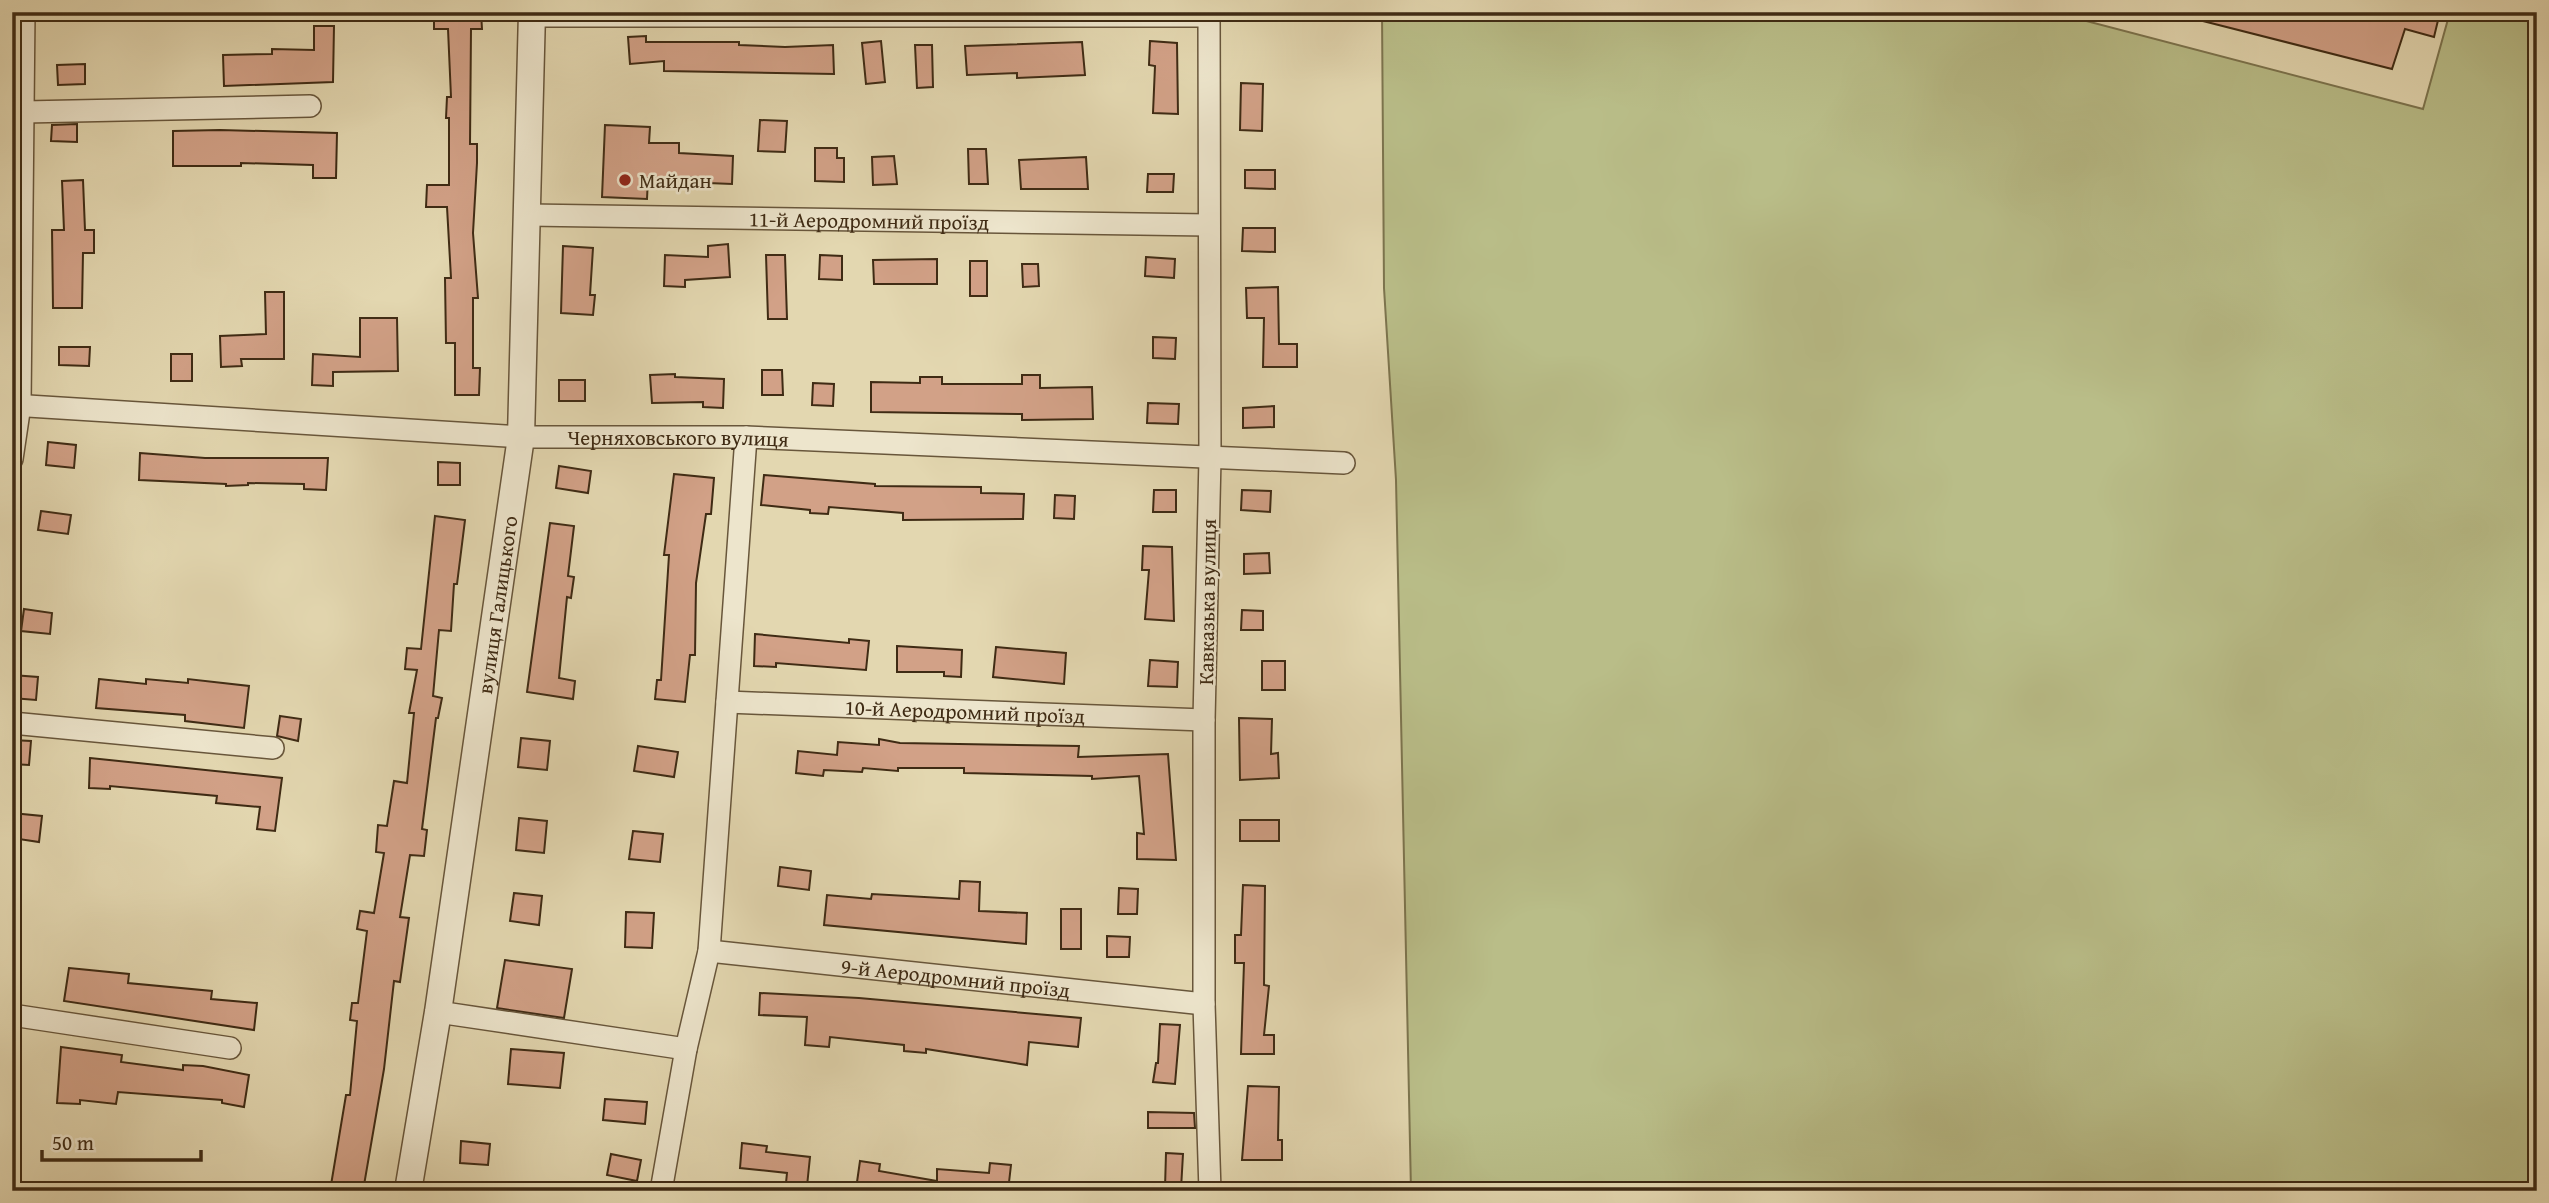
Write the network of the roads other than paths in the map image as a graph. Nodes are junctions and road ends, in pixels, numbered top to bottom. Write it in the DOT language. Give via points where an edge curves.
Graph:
graph roads {
  1 [pos="24,12"];
  2 [pos="532,14"];
  3 [pos="1209,14"];
  4 [pos="310,106"];
  5 [pos="24,112"];
  6 [pos="528,215"];
  7 [pos="1209,225"];
  8 [pos="16,405"];
  9 [pos="521,437"];
  10 [pos="746,437"];
  11 [pos="1210,458"];
  12 [pos="12,459"];
  13 [pos="1344,463"];
  14 [pos="727,702"];
  15 [pos="1204,720"];
  16 [pos="12,723"];
  17 [pos="272,748"];
  18 [pos="709,951"];
  19 [pos="1204,1004"];
  20 [pos="438,1012"];
  21 [pos="12,1015"];
  22 [pos="230,1048"];
  23 [pos="686,1049"];
  24 [pos="663,1190"];
  25 [pos="408,1191"];
  26 [pos="1210,1191"];
  1 -- 5 [label="street"];
  2 -- 3 [label="street"];
  2 -- 6 [label="street, вулиця Галицького"];
  3 -- 7 [label="street, Кавказька вулиця"];
  4 -- 5 [label="street"];
  5 -- 8 [label="street"];
  6 -- 7 [label="street, 11-й Аеродромний проїзд"];
  6 -- 9 [label="street, вулиця Галицького"];
  7 -- 11 [label="street, Кавказька вулиця"];
  8 -- 9 [label="street, Черняховського вулиця"];
  8 -- 12 [label="street"];
  9 -- 10 [label="street, Черняховського вулиця"];
  9 -- 20 [label="street, вулиця Галицького"];
  10 -- 11 [label="street, Черняховського вулиця"];
  10 -- 14 [label="street"];
  11 -- 13 [label="street, Черняховського вулиця"];
  11 -- 15 [label="street, Кавказька вулиця"];
  14 -- 15 [label="street, 10-й Аеродромний проїзд"];
  14 -- 18 [label="street"];
  15 -- 19 [label="street, Кавказька вулиця"];
  16 -- 17 [label="street"];
  18 -- 19 [label="street, 9-й Аеродромний проїзд"];
  18 -- 23 [label="street"];
  19 -- 26 [label="street, Кавказька вулиця"];
  20 -- 23 [label="street"];
  20 -- 25 [label="street, вулиця Галицького"];
  21 -- 22 [label="street"];
  23 -- 24 [label="street"];
}
